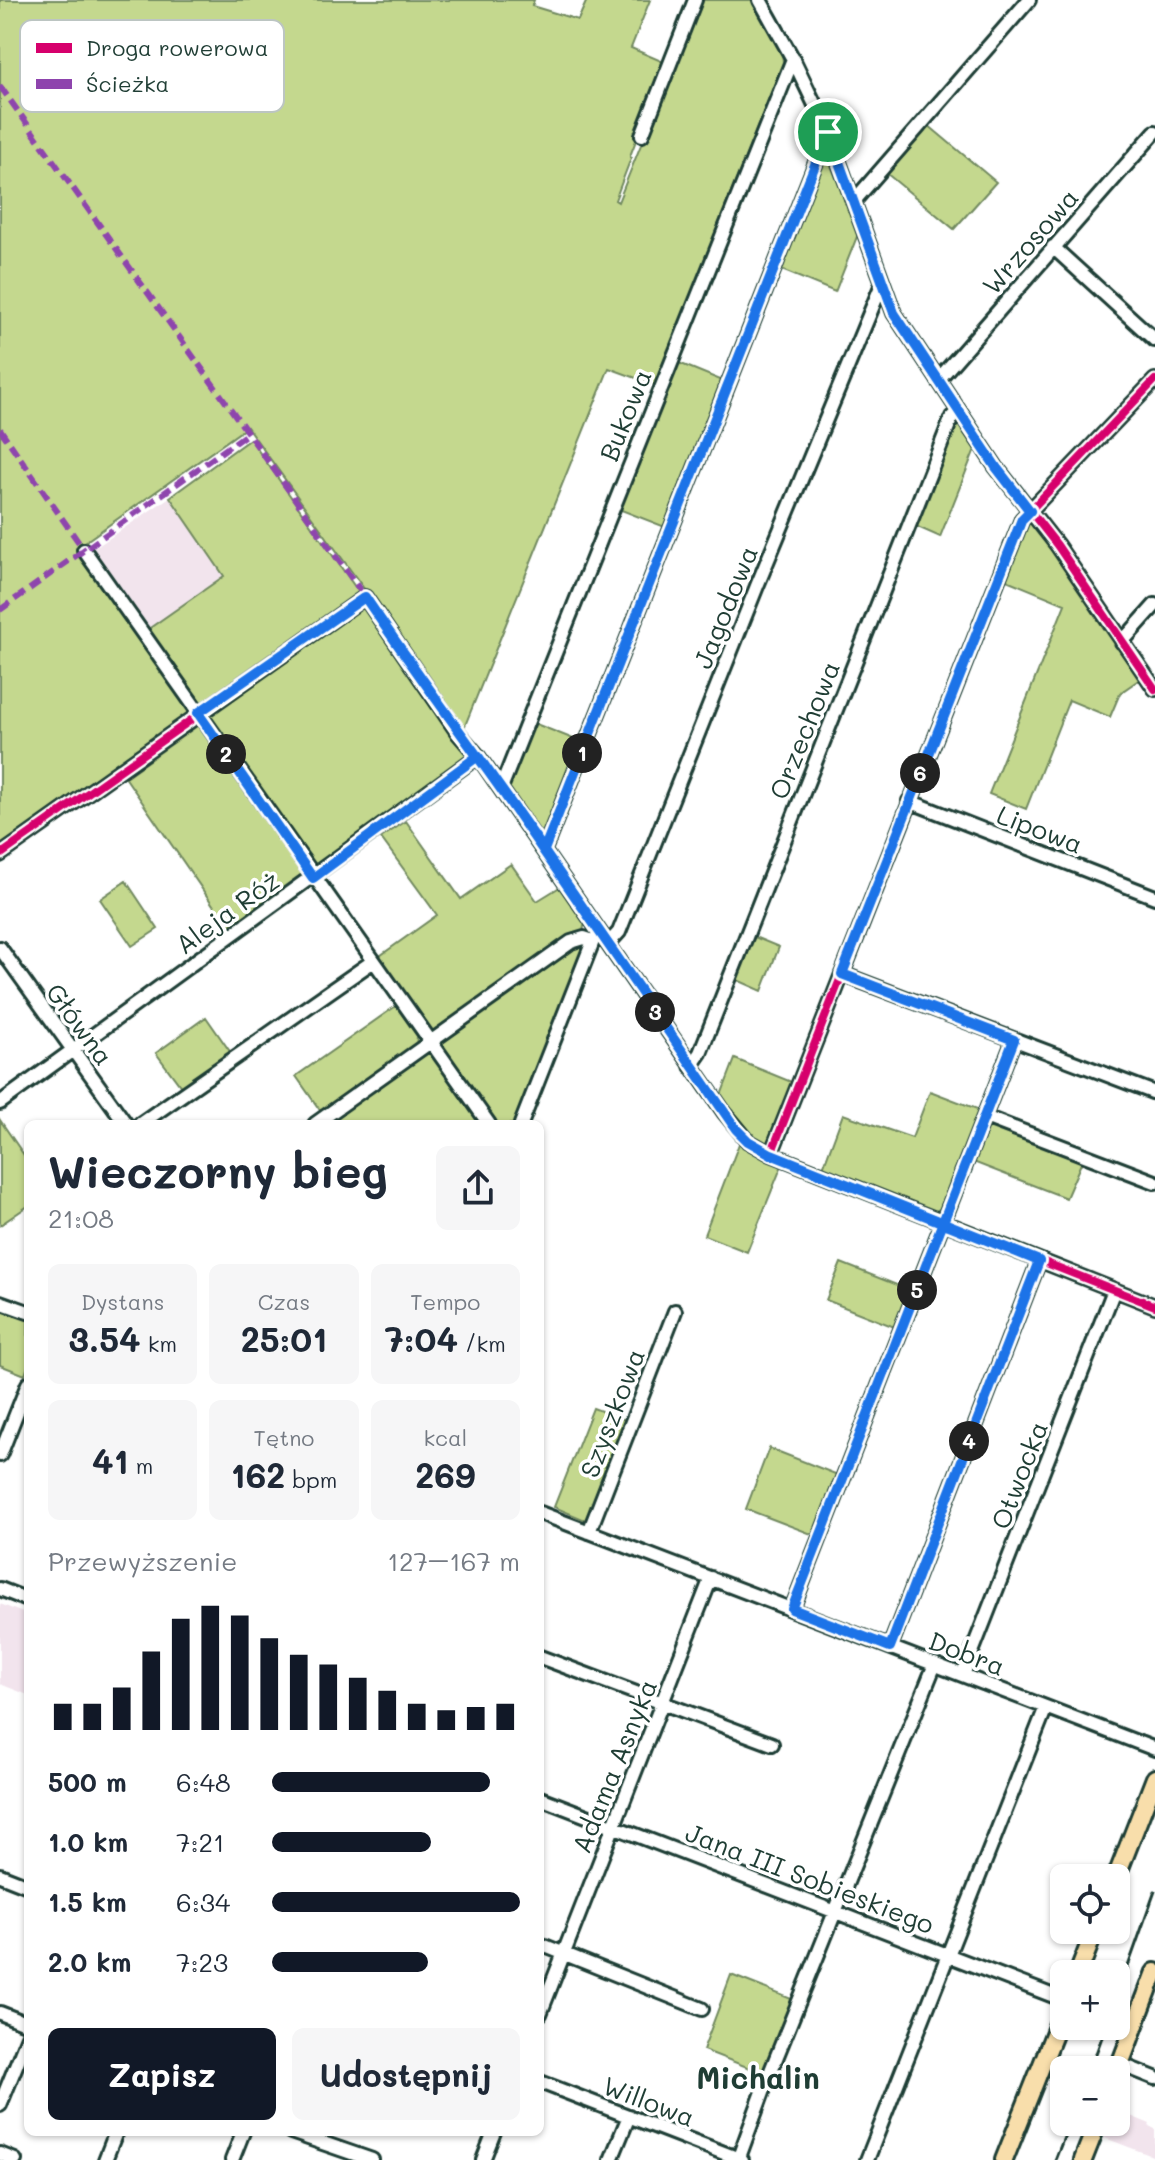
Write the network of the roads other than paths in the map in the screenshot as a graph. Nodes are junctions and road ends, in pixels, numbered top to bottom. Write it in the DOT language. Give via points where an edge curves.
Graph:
graph roads {
  1 [pos="695,0"];
  2 [pos="760,0"];
  3 [pos="1029,0"];
  4 [pos="793,59"];
  5 [pos="828,132"];
  6 [pos="1155,132"];
  7 [pos="642,135"];
  8 [pos="854,201"];
  9 [pos="1053,247"];
  10 [pos="882,284"];
  11 [pos="1155,340"];
  12 [pos="938,380"];
  13 [pos="1155,380"];
  14 [pos="959,411"];
  15 [pos="1030,511"];
  16 [pos="84,550"];
  17 [pos="1155,605"];
  18 [pos="1122,642"];
  19 [pos="1155,689"];
  20 [pos="198,713"];
  21 [pos="478,756"];
  22 [pos="501,788"];
  23 [pos="909,801"];
  24 [pos="544,850"];
  25 [pos="0,855"];
  26 [pos="313,878"];
  27 [pos="1155,897"];
  28 [pos="601,940"];
  29 [pos="0,948"];
  30 [pos="372,962"];
  31 [pos="842,974"];
  32 [pos="1014,1040"];
  33 [pos="429,1043"];
  34 [pos="72,1051"];
  35 [pos="691,1066"];
  36 [pos="1155,1093"];
  37 [pos="0,1103"];
  38 [pos="985,1117"];
  39 [pos="123,1120"];
  40 [pos="146,1120"];
  41 [pos="321,1120"];
  42 [pos="486,1120"];
  43 [pos="523,1120"];
  44 [pos="771,1154"];
  45 [pos="1155,1182"];
  46 [pos="944,1223"];
  47 [pos="1039,1261"];
  48 [pos="1114,1290"];
  49 [pos="0,1302"];
  50 [pos="1155,1306"];
  51 [pos="24,1311"];
  52 [pos="675,1311"];
  53 [pos="24,1394"];
  54 [pos="0,1455"];
  55 [pos="544,1515"];
  56 [pos="589,1532"];
  57 [pos="711,1578"];
  58 [pos="0,1589"];
  59 [pos="24,1598"];
  60 [pos="792,1609"];
  61 [pos="890,1647"];
  62 [pos="544,1658"];
  63 [pos="935,1664"];
  64 [pos="963,1675"];
  65 [pos="664,1703"];
  66 [pos="1046,1707"];
  67 [pos="772,1744"];
  68 [pos="1155,1749"];
  69 [pos="1155,1778"];
  70 [pos="544,1800"];
  71 [pos="613,1826"];
  72 [pos="1121,1864"];
  73 [pos="0,1875"];
  74 [pos="24,1884"];
  75 [pos="835,1912"];
  76 [pos="544,1946"];
  77 [pos="563,1953"];
  78 [pos="948,1955"];
  79 [pos="1155,1972"];
  80 [pos="1050,1995"];
  81 [pos="544,2003"];
  82 [pos="702,2009"];
  83 [pos="0,2013"];
  84 [pos="24,2022"];
  85 [pos="1052,2040"];
  86 [pos="24,2046"];
  87 [pos="1123,2056"];
  88 [pos="1130,2073"];
  89 [pos="1155,2078"];
  90 [pos="544,2084"];
  91 [pos="0,2105"];
  92 [pos="629,2116"];
  93 [pos="114,2136"];
  94 [pos="241,2136"];
  95 [pos="303,2136"];
  96 [pos="492,2136"];
  97 [pos="1092,2136"];
  98 [pos="0,2154"];
  99 [pos="15,2160"];
  100 [pos="105,2160"];
  101 [pos="232,2160"];
  102 [pos="372,2160"];
  103 [pos="483,2160"];
  104 [pos="611,2160"];
  105 [pos="740,2160"];
  106 [pos="867,2160"];
  107 [pos="1004,2160"];
  108 [pos="1083,2160"];
  1 -- 7 [label="street"];
  2 -- 4 [label="street"];
  3 -- 8 [label="street"];
  4 -- 5 [label="street"];
  4 -- 22 [label="street, Bukowa"];
  5 -- 8 [label="street"];
  5 -- 24 [label="street"];
  6 -- 9 [label="street, Wrzosowa"];
  8 -- 10 [label="street"];
  9 -- 11 [label="street"];
  9 -- 12 [label="street, Wrzosowa"];
  10 -- 12 [label="street" via="894,313"];
  10 -- 28 [label="street, Jagodowa" via="619,932"];
  12 -- 14 [label="street"];
  13 -- 15 [label="street"];
  14 -- 15 [label="street"];
  14 -- 35 [label="street, Orzechowa" via="952,417"];
  15 -- 18 [label="street"];
  15 -- 23 [label="street" via="1022,519"];
  16 -- 20 [label="street"];
  17 -- 18 [label="street"];
  18 -- 19 [label="street"];
  20 -- 21 [label="street" via="365,597"];
  20 -- 25 [label="street"];
  20 -- 26 [label="street"];
  21 -- 22 [label="street"];
  21 -- 26 [label="street, Aleja Róż"];
  22 -- 24 [label="street"];
  23 -- 27 [label="street, Lipowa"];
  23 -- 31 [label="street"];
  24 -- 28 [label="street"];
  26 -- 30 [label="street"];
  26 -- 34 [label="street, Aleja Róż"];
  28 -- 33 [label="street" via="571,942"];
  28 -- 35 [label="street"];
  28 -- 43 [label="street, Jagodowa"];
  29 -- 34 [label="street, Główna"];
  30 -- 33 [label="street"];
  30 -- 40 [label="street"];
  31 -- 32 [label="street"];
  31 -- 44 [label="street"];
  32 -- 36 [label="street"];
  32 -- 38 [label="street"];
  33 -- 41 [label="street"];
  33 -- 42 [label="street"];
  34 -- 37 [label="street, Aleja Róż"];
  34 -- 39 [label="street, Główna"];
  35 -- 44 [label="street" via="736,1129"];
  38 -- 45 [label="street"];
  38 -- 46 [label="street"];
  44 -- 46 [label="street"];
  46 -- 47 [label="street"];
  46 -- 60 [label="street"];
  47 -- 48 [label="street"];
  47 -- 61 [label="street"];
  48 -- 50 [label="street"];
  48 -- 64 [label="street, Otwocka"];
  49 -- 51 [label="street"];
  52 -- 56 [label="street, Szyszkowa"];
  53 -- 54 [label="street"];
  55 -- 56 [label="street, Dobra"];
  56 -- 57 [label="street, Dobra"];
  57 -- 60 [label="street, Dobra"];
  57 -- 65 [label="street, Adama Asnyka"];
  58 -- 59 [label="street"];
  60 -- 61 [label="street, Dobra"];
  61 -- 63 [label="street, Dobra"];
  62 -- 65 [label="street"];
  63 -- 64 [label="street, Dobra"];
  63 -- 75 [label="street"];
  64 -- 66 [label="street, Dobra"];
  65 -- 67 [label="street"];
  65 -- 71 [label="street, Adama Asnyka"];
  66 -- 68 [label="street, Dobra"];
  66 -- 78 [label="street"];
  69 -- 72 [label="main road"];
  70 -- 71 [label="street, Jana III Sobieskiego"];
  71 -- 75 [label="street, Jana III Sobieskiego"];
  71 -- 77 [label="street, Adama Asnyka"];
  73 -- 74 [label="street"];
  75 -- 78 [label="street, Jana III Sobieskiego"];
  75 -- 105 [label="street"];
  76 -- 77 [label="street"];
  77 -- 81 [label="street, Adama Asnyka"];
  77 -- 82 [label="street"];
  78 -- 80 [label="street, Jana III Sobieskiego"];
  78 -- 106 [label="street"];
  79 -- 87 [label="main road"];
  83 -- 84 [label="street"];
  85 -- 107 [label="main road"];
  86 -- 91 [label="street"];
  88 -- 89 [label="street"];
  90 -- 92 [label="street, Willowa"];
  92 -- 104 [label="street"];
  92 -- 105 [label="street, Willowa"];
  93 -- 100 [label="street"];
  94 -- 101 [label="street"];
  95 -- 102 [label="street"];
  96 -- 103 [label="street"];
  97 -- 108 [label="main road"];
  98 -- 99 [label="street"];
}
